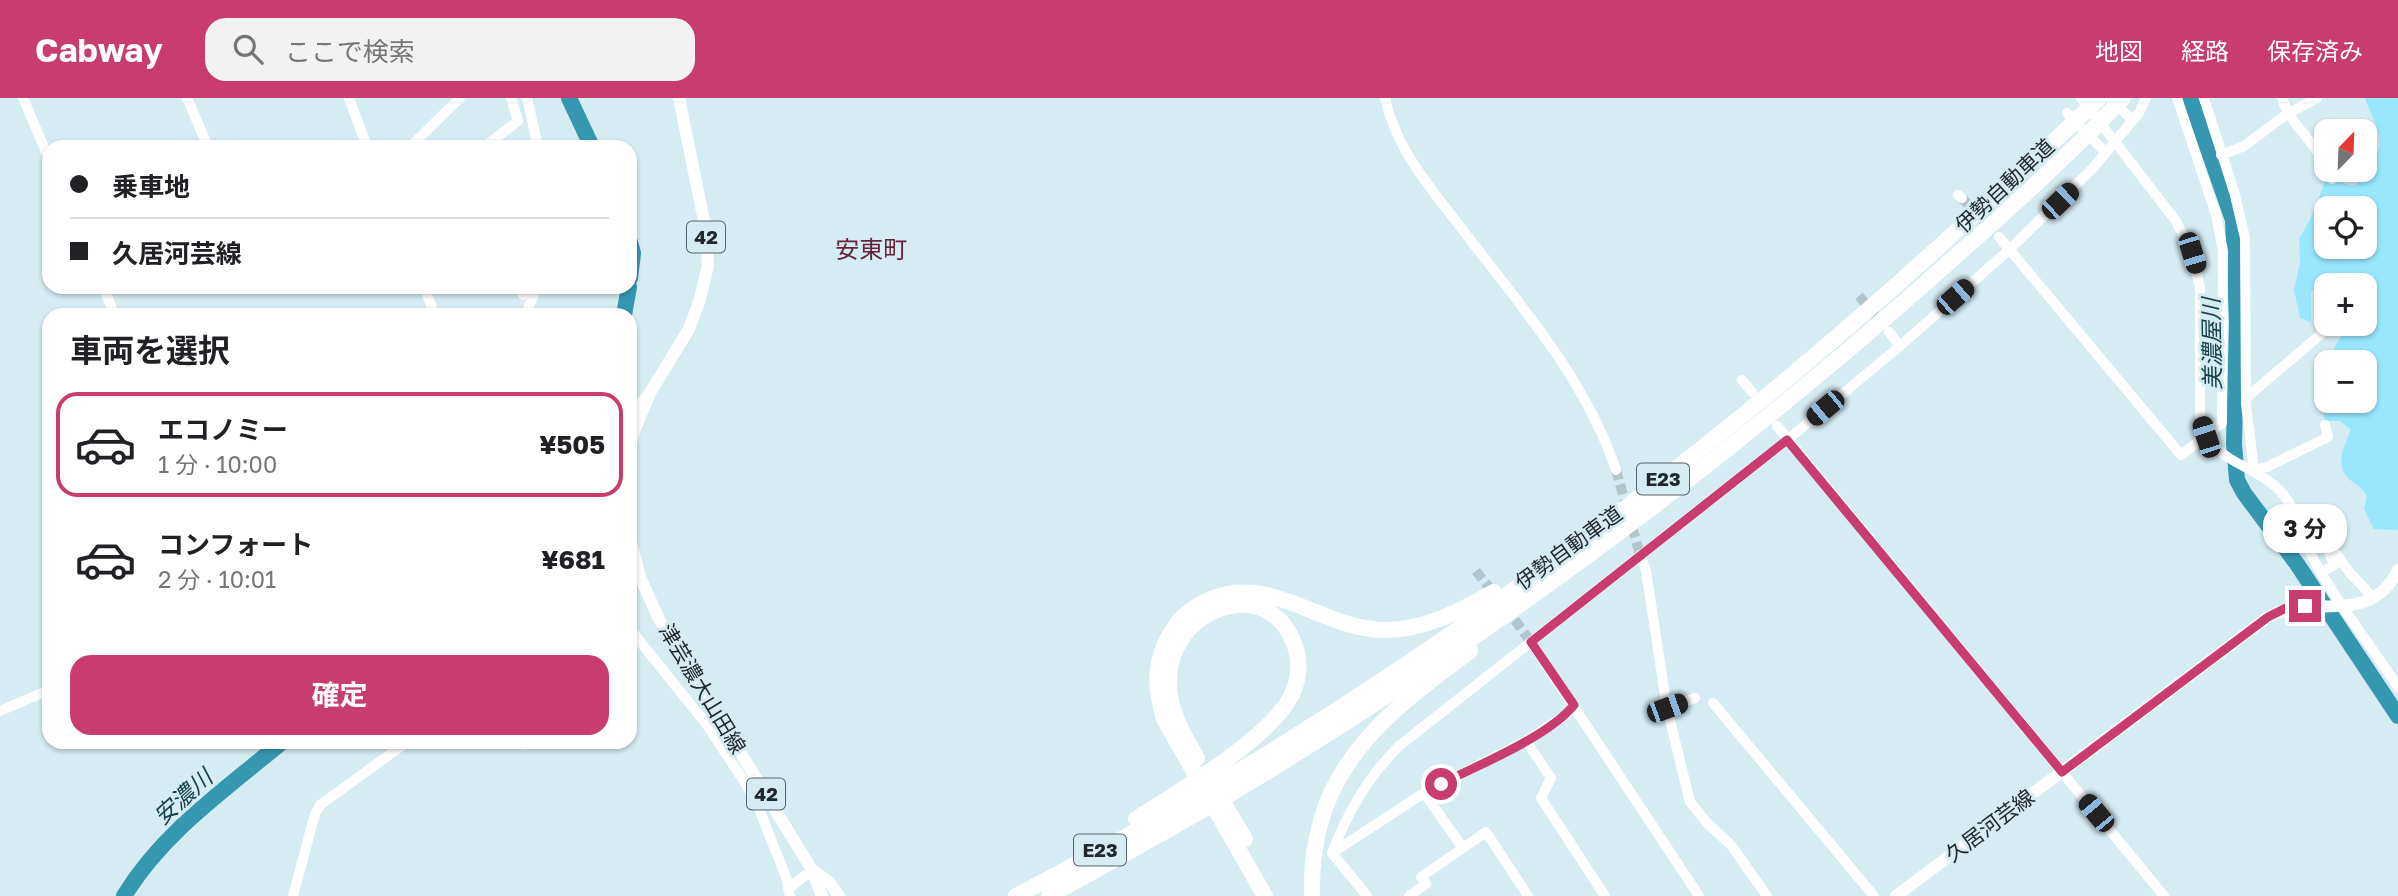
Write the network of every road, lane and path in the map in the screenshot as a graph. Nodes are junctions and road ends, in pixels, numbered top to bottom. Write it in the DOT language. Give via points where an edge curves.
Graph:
graph roads {
  1 [pos="23,98"];
  2 [pos="187,98"];
  3 [pos="349,98"];
  4 [pos="460,98"];
  5 [pos="511,98"];
  6 [pos="527,98"];
  7 [pos="1385,98"];
  8 [pos="2081,98"];
  9 [pos="2099,98"];
  10 [pos="2110,98"];
  11 [pos="2123,98"];
  12 [pos="2146,98"];
  13 [pos="2177,98"];
  14 [pos="2204,98"];
  15 [pos="2282,98"];
  16 [pos="2317,98"];
  17 [pos="681,99"];
  18 [pos="2067,113"];
  19 [pos="2287,114"];
  20 [pos="2133,121"];
  21 [pos="205,140"];
  22 [pos="364,140"];
  23 [pos="417,140"];
  24 [pos="493,140"];
  25 [pos="536,140"];
  26 [pos="2116,142"];
  27 [pos="42,143"];
  28 [pos="2314,144"];
  29 [pos="2106,153"];
  30 [pos="2221,155"];
  31 [pos="1999,237"];
  32 [pos="2010,249"];
  33 [pos="1889,332"];
  34 [pos="2319,336"];
  35 [pos="1900,346"];
  36 [pos="1742,380"];
  37 [pos="651,391"];
  38 [pos="1752,392"];
  39 [pos="2246,398"];
  40 [pos="637,408"];
  41 [pos="637,425"];
  42 [pos="2325,425"];
  43 [pos="1777,426"];
  44 [pos="2206,437"];
  45 [pos="1787,440"];
  46 [pos="1677,468"];
  47 [pos="2250,469"];
  48 [pos="1616,470"];
  49 [pos="1640,555"];
  50 [pos="1586,557"];
  51 [pos="2398,570"];
  52 [pos="2322,572"];
  53 [pos="637,580"];
  54 [pos="2374,598"];
  55 [pos="2340,606"];
  56 [pos="637,638"];
  57 [pos="1531,642"];
  58 [pos="2398,687"];
  59 [pos="42,693"];
  60 [pos="1695,698"];
  61 [pos="1713,703"];
  62 [pos="1574,705"];
  63 [pos="1667,708"];
  64 [pos="0,710"];
  65 [pos="720,718"];
  66 [pos="707,725"];
  67 [pos="1526,741"];
  68 [pos="398,749"];
  69 [pos="2062,772"];
  70 [pos="1236,782"];
  71 [pos="1424,793"];
  72 [pos="1186,803"];
  73 [pos="1463,848"];
  74 [pos="1332,853"];
  75 [pos="812,870"];
  76 [pos="1045,889"];
  77 [pos="789,893"];
  78 [pos="293,896"];
  79 [pos="822,896"];
  80 [pos="839,896"];
  81 [pos="1016,896"];
  82 [pos="1265,896"];
  83 [pos="1277,896"];
  84 [pos="1312,896"];
  85 [pos="1367,896"];
  86 [pos="1409,896"];
  87 [pos="1528,896"];
  88 [pos="1605,896"];
  89 [pos="1699,896"];
  90 [pos="1767,896"];
  91 [pos="1874,896"];
  92 [pos="1896,896"];
  93 [pos="2164,896"];
  1 -- 27 [label="street"];
  2 -- 21 [label="street"];
  3 -- 22 [label="street"];
  4 -- 23 [label="street"];
  5 -- 24 [label="street" via="518,121"];
  6 -- 25 [label="street"];
  7 -- 48 [label="street" via="1405,154 1573,377"];
  8 -- 26 [label="street"];
  9 -- 46 [label="highway, 伊勢自動車道 / E23" via="1835,339"];
  10 -- 20 [label="street"];
  11 -- 50 [label="highway, 伊勢自動車道 / E23" via="1943,268 1836,361"];
  12 -- 20 [label="street"];
  13 -- 44 [label="street" via="2216,215 2223,251 2222,423"];
  14 -- 30 [label="street"];
  15 -- 19 [label="street"];
  16 -- 19 [label="street"];
  17 -- 37 [label="main road, 42" via="706,231 708,266 689,329"];
  18 -- 29 [label="street"];
  19 -- 28 [label="street"];
  19 -- 30 [label="street" via="2244,146"];
  20 -- 26 [label="street"];
  26 -- 29 [label="street"];
  26 -- 44 [label="street" via="2185,236 2197,270 2200,418"];
  29 -- 32 [label="street"];
  30 -- 39 [label="street" via="2245,238"];
  31 -- 32 [label="street"];
  32 -- 35 [label="street"];
  32 -- 44 [label="street" via="2181,455"];
  33 -- 35 [label="street"];
  34 -- 39 [label="street"];
  35 -- 45 [label="street"];
  36 -- 38 [label="street"];
  37 -- 40 [label="street"];
  37 -- 41 [label="main road, 42"];
  39 -- 47 [label="street"];
  42 -- 47 [label="street" via="2328,437 2267,467"];
  43 -- 45 [label="street"];
  44 -- 47 [label="street" via="2218,452"];
  45 -- 49 [label="street"];
  45 -- 69 [label="street"];
  46 -- 70 [label="highway, 伊勢自動車道 / E23" via="1462,626"];
  46 -- 82 [label="highway" via="1615,504 1507,584 1434,621 1370,629 1344,624 1277,597 1244,592 1206,601 1184,617 1167,640 1156,674 1164,719"];
  47 -- 52 [label="street" via="2285,496"];
  49 -- 57 [label="street"];
  49 -- 63 [label="street"];
  50 -- 70 [label="highway, 伊勢自動車道 / E23" via="1487,627"];
  50 -- 84 [label="highway" via="1540,598 1421,687 1358,748 1338,778 1320,823"];
  51 -- 54 [label="main road" via="2390,585"];
  52 -- 54 [label="street" via="2334,565 2331,547"];
  52 -- 55 [label="street"];
  53 -- 65 [label="main road, 津芸濃大山田線 / 42"];
  54 -- 55 [label="main road, 久居河芸線"];
  55 -- 58 [label="street"];
  55 -- 69 [label="main road, 久居河芸線" via="2286,608 2268,617"];
  56 -- 66 [label="street"];
  57 -- 62 [label="street"];
  57 -- 74 [label="street" via="1386,760 1353,805"];
  59 -- 64 [label="street"];
  60 -- 63 [label="street"];
  61 -- 91 [label="street"];
  62 -- 67 [label="street"];
  62 -- 89 [label="street"];
  63 -- 90 [label="street" via="1690,802 1731,845"];
  65 -- 66 [label="street"];
  65 -- 75 [label="main road, 津芸濃大山田線 / 42"];
  66 -- 77 [label="street" via="757,804"];
  67 -- 71 [label="street"];
  67 -- 88 [label="street" via="1551,778 1541,798"];
  68 -- 78 [label="street" via="317,809"];
  69 -- 92 [label="main road, 久居河芸線"];
  69 -- 93 [label="street"];
  70 -- 72 [label="highway, 伊勢自動車道 / E23"];
  71 -- 73 [label="street"];
  71 -- 74 [label="street"];
  72 -- 76 [label="highway, 伊勢自動車道 / E23"];
  72 -- 83 [label="highway" via="1227,758 1278,715 1295,686 1299,664 1292,638 1264,611 1228,606 1200,618 1185,633 1169,667 1170,695 1178,724"];
  73 -- 86 [label="street" via="1421,877 1426,884"];
  73 -- 87 [label="street" via="1486,832"];
  74 -- 85 [label="street"];
  75 -- 77 [label="street"];
  75 -- 79 [label="main road, 津芸濃大山田線 / 42"];
  75 -- 80 [label="main road, 津芸濃大山田線 / 42"];
  76 -- 81 [label="highway, 伊勢自動車道 / E23"];
}
